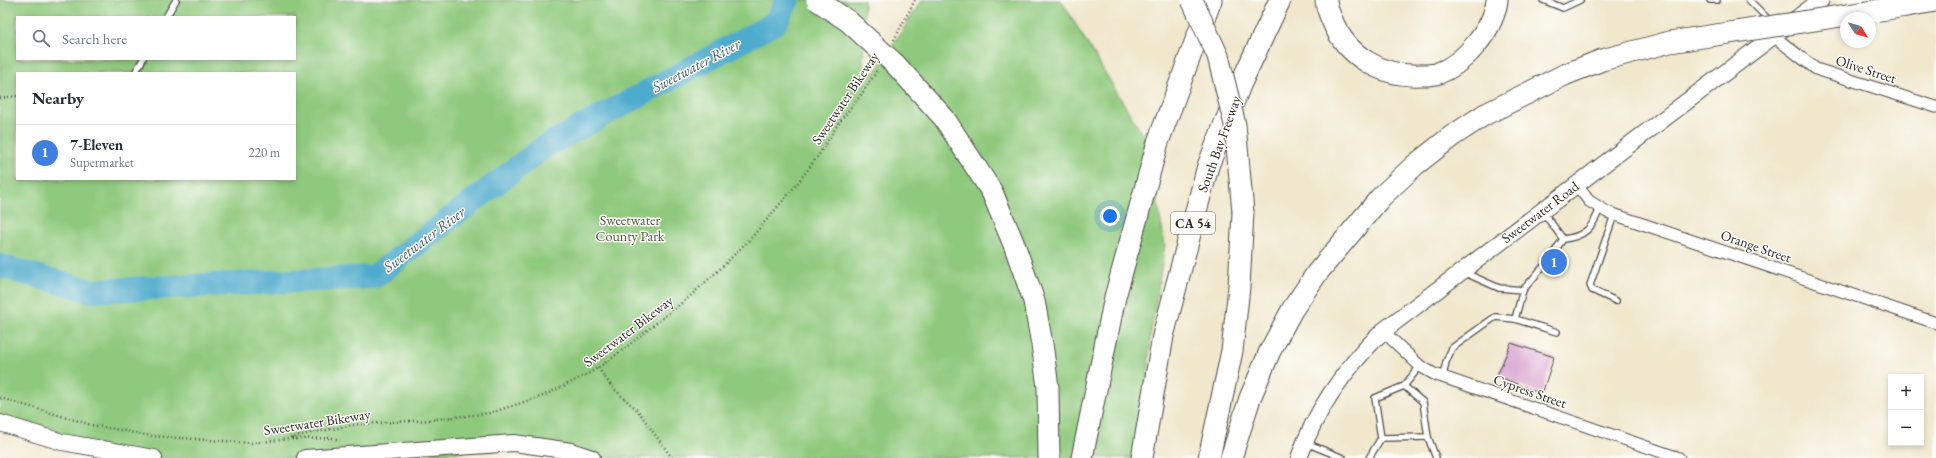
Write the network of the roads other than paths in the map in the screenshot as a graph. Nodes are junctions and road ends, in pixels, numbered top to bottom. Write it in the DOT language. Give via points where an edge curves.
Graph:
graph roads {
  1 [pos="176,0"];
  2 [pos="817,0"];
  3 [pos="1192,0"];
  4 [pos="1211,0"];
  5 [pos="1280,0"];
  6 [pos="1326,0"];
  7 [pos="1497,0"];
  8 [pos="1543,0"];
  9 [pos="1580,0"];
  10 [pos="1710,0"];
  11 [pos="1717,0"];
  12 [pos="1749,0"];
  13 [pos="1821,0"];
  14 [pos="1936,1"];
  15 [pos="167,16"];
  16 [pos="1776,33"];
  17 [pos="142,60"];
  18 [pos="136,72"];
  19 [pos="1936,107"];
  20 [pos="1576,184"];
  21 [pos="1600,208"];
  22 [pos="1542,210"];
  23 [pos="1614,215"];
  24 [pos="1563,239"];
  25 [pos="1461,271"];
  26 [pos="1523,290"];
  27 [pos="1616,301"];
  28 [pos="1515,319"];
  29 [pos="1936,323"];
  30 [pos="1383,331"];
  31 [pos="1557,332"];
  32 [pos="1420,366"];
  33 [pos="1443,376"];
  34 [pos="1404,386"];
  35 [pos="0,423"];
  36 [pos="1428,437"];
  37 [pos="1381,438"];
  38 [pos="1304,442"];
  39 [pos="326,457"];
  40 [pos="154,458"];
  41 [pos="305,458"];
  42 [pos="592,458"];
  43 [pos="1049,458"];
  44 [pos="1082,458"];
  45 [pos="1142,458"];
  46 [pos="1209,458"];
  47 [pos="1232,458"];
  48 [pos="1299,458"];
  49 [pos="1343,458"];
  50 [pos="1369,458"];
  51 [pos="1436,458"];
  52 [pos="1679,458"];
  1 -- 15 [label="lane"];
  2 -- 43 [label="highway, bridge" via="848,21 944,118 992,192 1034,300 1048,387"];
  3 -- 46 [label="highway, bridge" via="1218,56 1235,125 1243,212 1239,288 1232,351"];
  4 -- 44 [label="highway" via="1154,156 1115,297"];
  5 -- 45 [label="highway, South Bay Freeway / CA 54" via="1241,83 1208,166 1163,336"];
  6 -- 7 [label="highway" via="1336,32 1352,52 1381,70 1408,76 1435,74 1455,64 1477,44 1489,27"];
  8 -- 9 [label="lane" via="1563,8"];
  10 -- 11 [label="lane"];
  12 -- 16 [label="lane"];
  13 -- 16 [label="main road, Sweetwater Road"];
  14 -- 47 [label="highway, bridge" via="1670,42 1602,60 1570,72 1484,115 1452,136 1381,197 1317,273 1292,310 1270,351 1250,398"];
  16 -- 19 [label="street, Olive Street" via="1816,68"];
  16 -- 20 [label="main road, Sweetwater Road"];
  17 -- 18 [label="lane"];
  20 -- 21 [label="street, Orange Street" via="1589,201"];
  20 -- 22 [label="main road, Sweetwater Road"];
  21 -- 23 [label="street, Orange Street"];
  21 -- 24 [label="lane" via="1596,220 1588,230 1577,238"];
  22 -- 24 [label="lane"];
  22 -- 25 [label="main road, Sweetwater Road"];
  23 -- 27 [label="lane" via="1590,285 1592,290"];
  23 -- 29 [label="street, Orange Street"];
  24 -- 26 [label="lane"];
  25 -- 26 [label="lane" via="1499,288"];
  25 -- 30 [label="main road, Sweetwater Road"];
  26 -- 28 [label="lane"];
  28 -- 31 [label="lane"];
  28 -- 33 [label="lane" via="1495,317 1452,348"];
  30 -- 32 [label="street, Cypress Street"];
  30 -- 38 [label="main road, Sweetwater Road" via="1338,380 1314,419"];
  32 -- 33 [label="street, Cypress Street"];
  32 -- 34 [label="lane"];
  33 -- 52 [label="street, Cypress Street"];
  34 -- 36 [label="lane" via="1423,402"];
  34 -- 37 [label="lane" via="1375,398"];
  35 -- 40 [label="main road" via="62,442"];
  36 -- 37 [label="lane"];
  36 -- 51 [label="lane"];
  37 -- 50 [label="lane"];
  38 -- 48 [label="main road, Sweetwater Road"];
  38 -- 49 [label="lane"];
  39 -- 41 [label="main road"];
  39 -- 42 [label="main road" via="514,443 571,451"];
}
